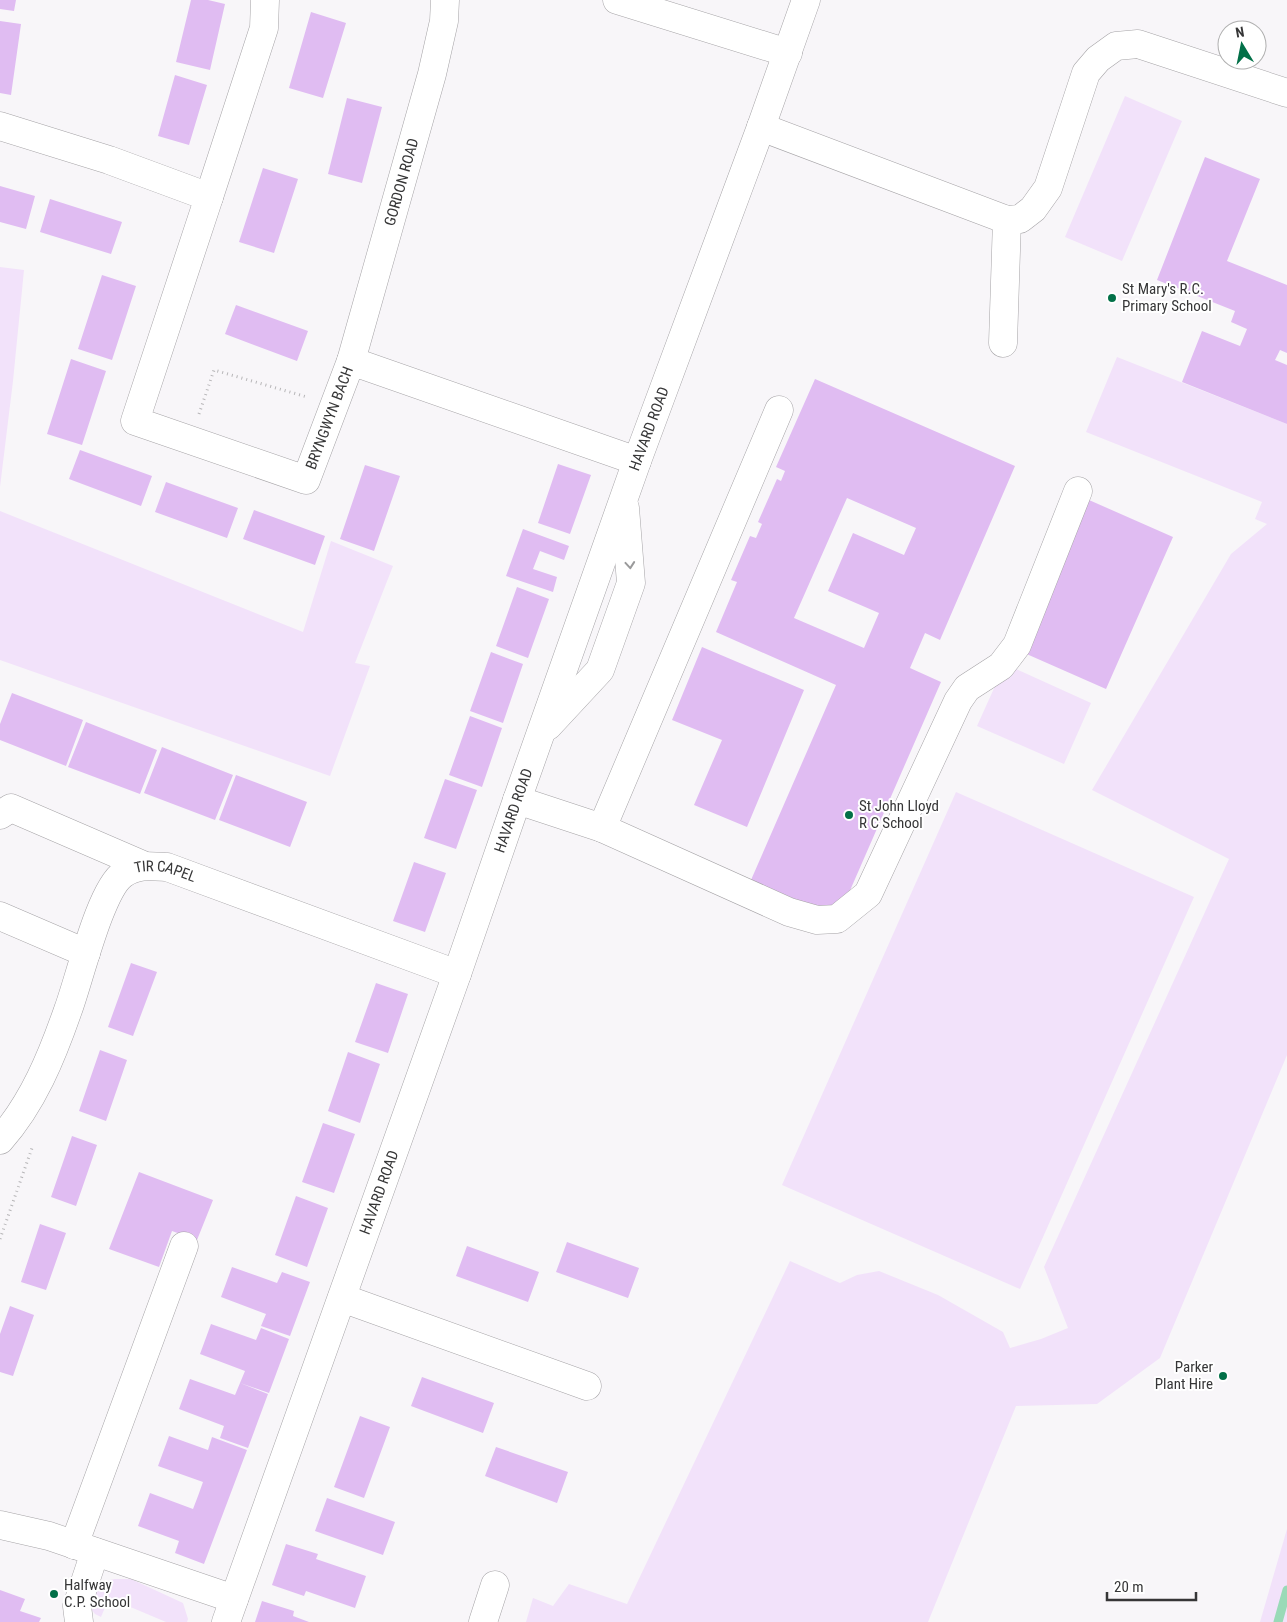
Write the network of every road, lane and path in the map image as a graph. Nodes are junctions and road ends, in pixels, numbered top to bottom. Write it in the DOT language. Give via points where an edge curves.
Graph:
graph roads {
  1 [pos="265,0"];
  2 [pos="445,0"];
  3 [pos="617,0"];
  4 [pos="806,0"];
  5 [pos="788,52"];
  6 [pos="1287,93"];
  7 [pos="0,126"];
  8 [pos="761,128"];
  9 [pos="209,196"];
  10 [pos="1007,220"];
  11 [pos="1003,343"];
  12 [pos="350,362"];
  13 [pos="335,405"];
  14 [pos="779,410"];
  15 [pos="190,440"];
  16 [pos="637,461"];
  17 [pos="1078,491"];
  18 [pos="517,800"];
  19 [pos="0,815"];
  20 [pos="602,828"];
  21 [pos="143,865"];
  22 [pos="0,916"];
  23 [pos="86,953"];
  24 [pos="457,974"];
  25 [pos="0,1140"];
  26 [pos="34,1144"];
  27 [pos="0,1239"];
  28 [pos="184,1246"];
  29 [pos="342,1298"];
  30 [pos="587,1386"];
  31 [pos="0,1525"];
  32 [pos="84,1548"];
  33 [pos="495,1585"];
  34 [pos="230,1610"];
  35 [pos="79,1622"];
  36 [pos="482,1622"];
  1 -- 9 [label="street, BRYNGWYN BACH" via="264,28"];
  2 -- 12 [label="street, GORDON ROAD" via="444,21 432,74"];
  3 -- 5 [label="street"];
  4 -- 5 [label="street, HAVARD ROAD"];
  5 -- 8 [label="street, HAVARD ROAD"];
  6 -- 10 [label="street" via="1138,44 1116,46 1086,73 1048,188 1033,209 1020,218"];
  7 -- 9 [label="street"];
  8 -- 10 [label="street"];
  8 -- 16 [label="street, HAVARD ROAD"];
  9 -- 15 [label="street, BRYNGWYN BACH" via="134,422"];
  10 -- 11 [label="street"];
  12 -- 13 [label="street, BRYNGWYN BACH"];
  12 -- 16 [label="street, BRYNGWYN BACH"];
  13 -- 15 [label="path" via="214,370"];
  13 -- 15 [label="street, BRYNGWYN BACH" via="306,480"];
  14 -- 20 [label="street"];
  16 -- 18 [label="street, HAVARD ROAD"];
  17 -- 20 [label="street" via="1017,645 1001,666 967,688 958,701 868,894 837,919 817,920 789,912"];
  18 -- 20 [label="street"];
  18 -- 24 [label="street, HAVARD ROAD"];
  19 -- 21 [label="street" via="11,808"];
  21 -- 23 [label="street, TIR CAPEL" via="123,874 109,893"];
  21 -- 24 [label="street, TIR CAPEL" via="167,868"];
  22 -- 23 [label="street"];
  23 -- 25 [label="street, TIR CAPEL" via="43,1073 16,1121"];
  24 -- 29 [label="street, HAVARD ROAD"];
  26 -- 27 [label="path"];
  28 -- 32 [label="street"];
  29 -- 30 [label="street"];
  29 -- 34 [label="street, HAVARD ROAD"];
  31 -- 32 [label="street"];
  32 -- 34 [label="street"];
  32 -- 35 [label="street" via="77,1606"];
  33 -- 36 [label="street"];
}
